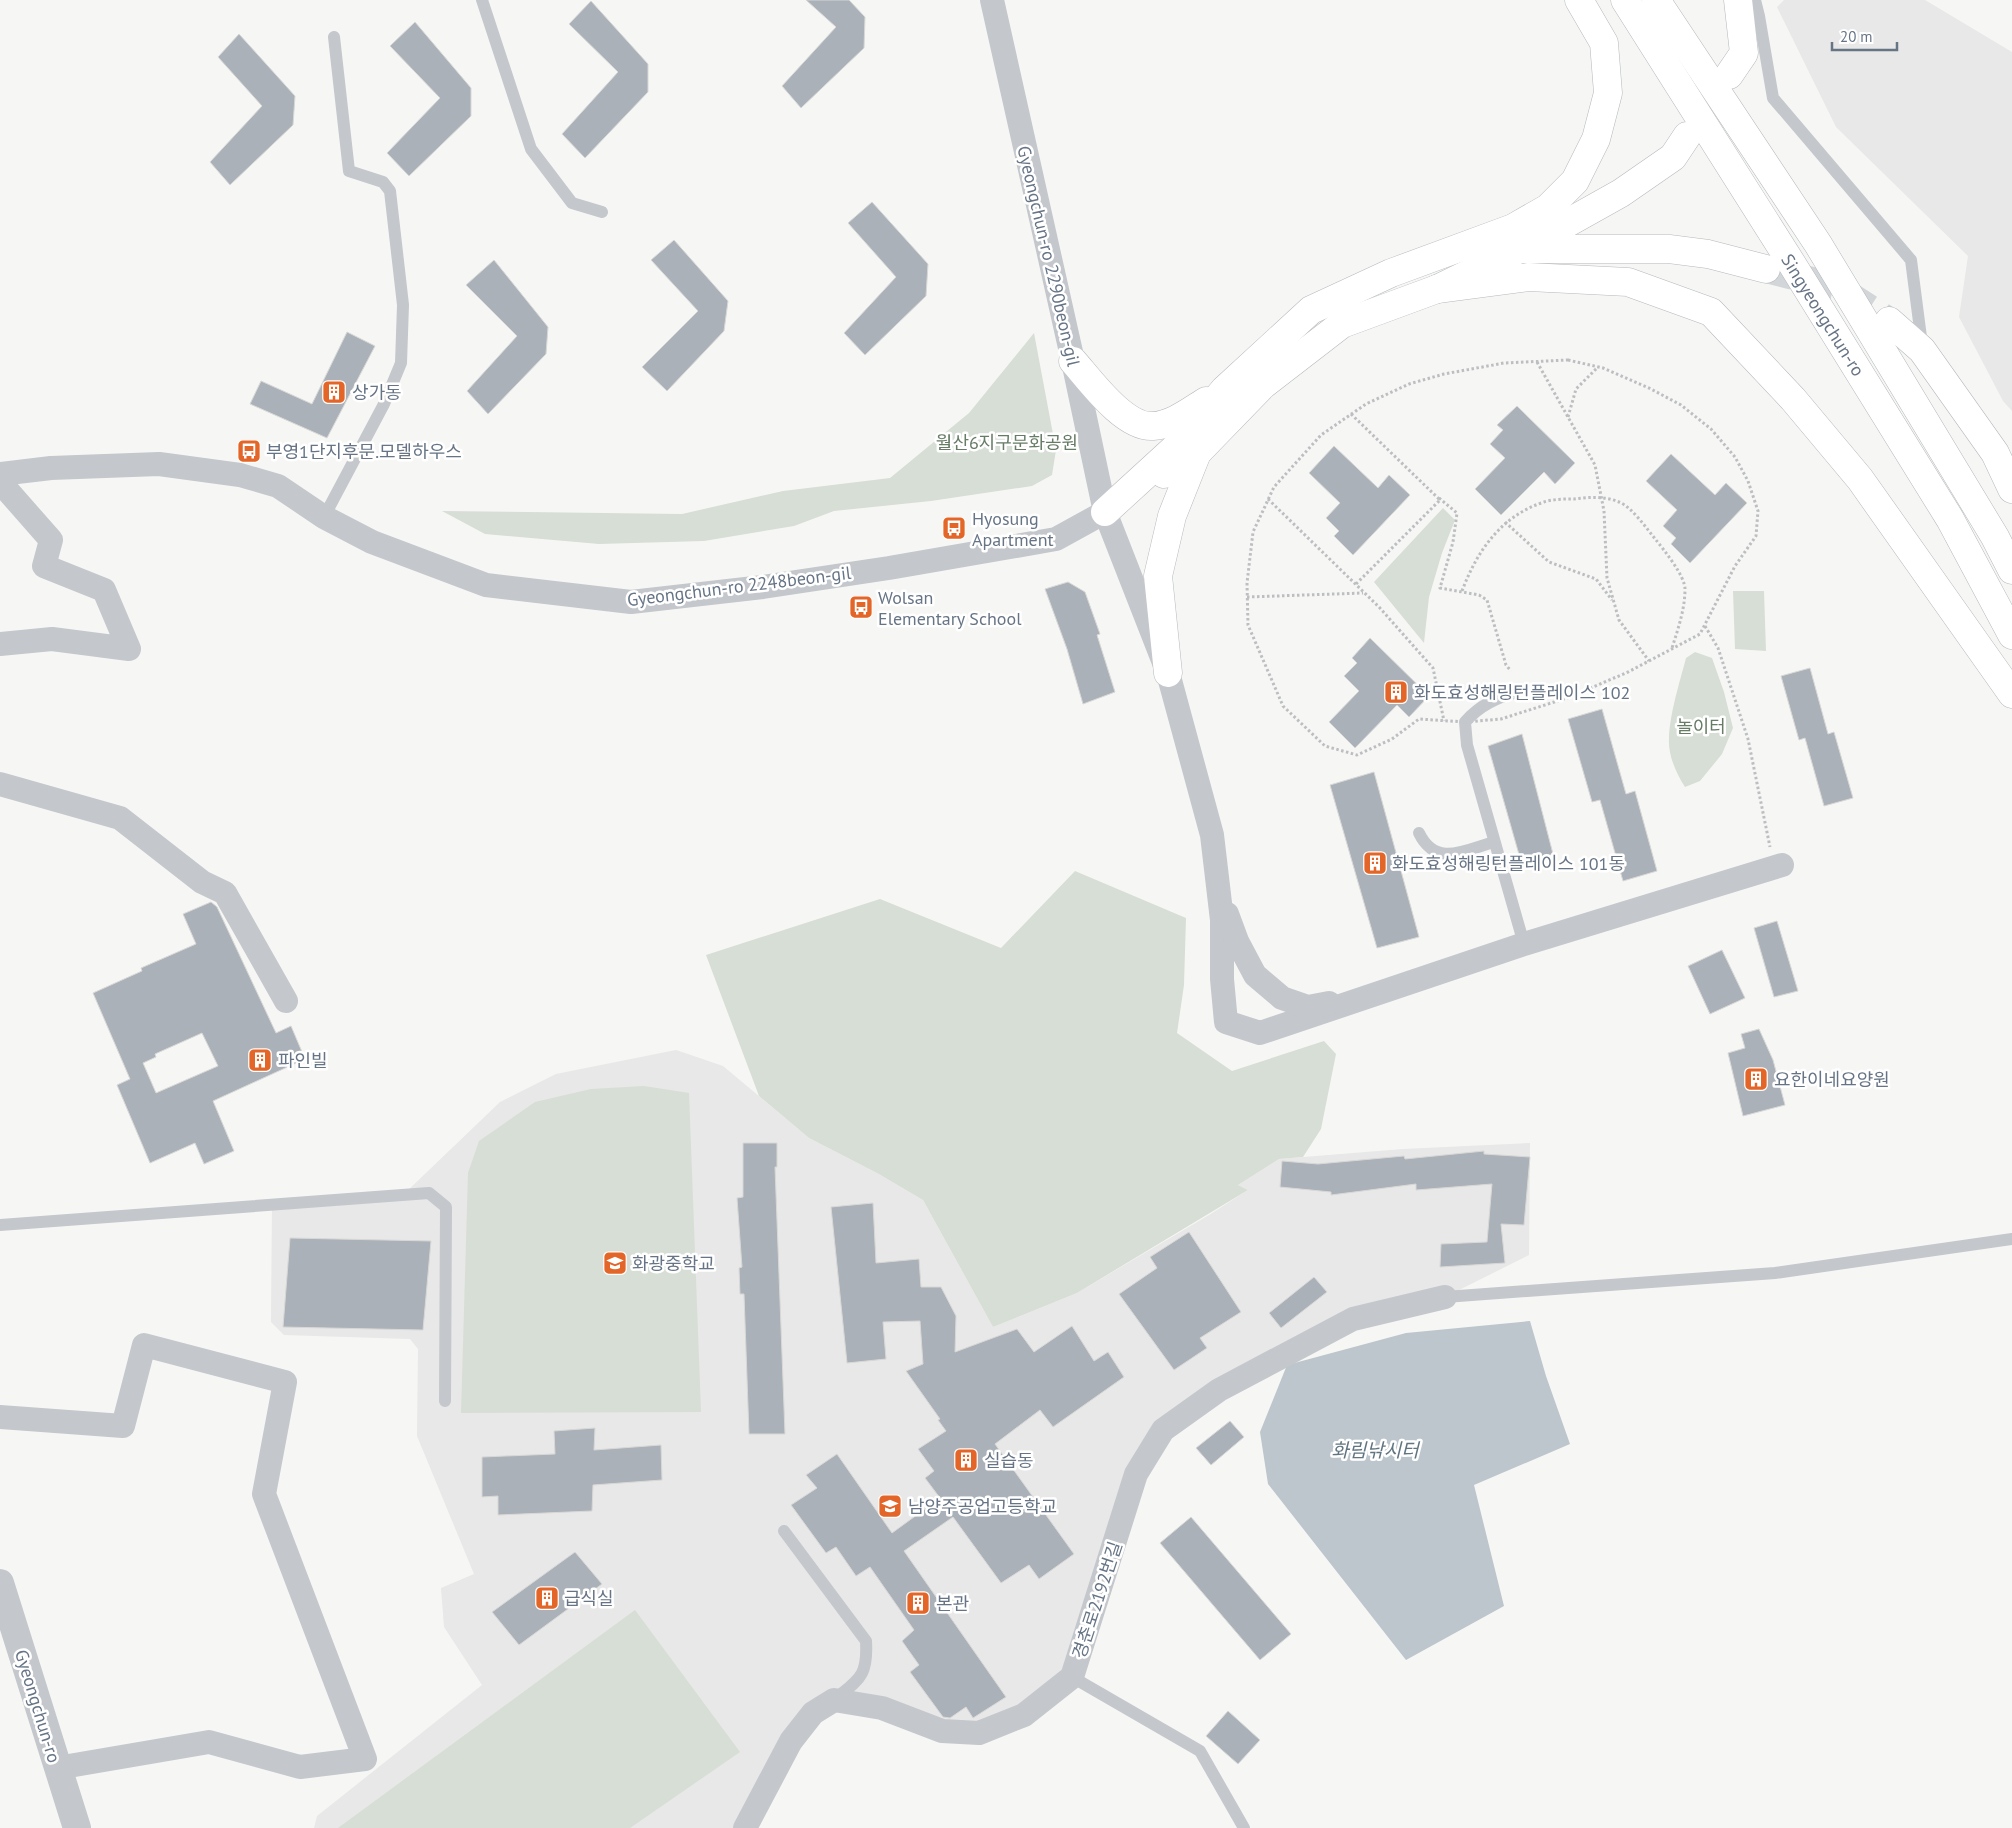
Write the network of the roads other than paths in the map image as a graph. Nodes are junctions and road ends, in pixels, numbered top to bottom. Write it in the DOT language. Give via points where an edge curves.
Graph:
graph roads {
  1 [pos="482,0"];
  2 [pos="992,0"];
  3 [pos="1579,0"];
  4 [pos="1625,0"];
  5 [pos="1656,0"];
  6 [pos="1738,0"];
  7 [pos="1754,0"];
  8 [pos="334,37"];
  9 [pos="1729,75"];
  10 [pos="1687,136"];
  11 [pos="602,212"];
  12 [pos="1518,249"];
  13 [pos="1440,256"];
  14 [pos="1766,269"];
  15 [pos="1437,288"];
  16 [pos="1889,321"];
  17 [pos="1922,350"];
  18 [pos="1073,361"];
  19 [pos="1224,390"];
  20 [pos="1197,453"];
  21 [pos="0,474"];
  22 [pos="0,482"];
  23 [pos="2012,489"];
  24 [pos="1105,512"];
  25 [pos="324,517"];
  26 [pos="2012,570"];
  27 [pos="2012,635"];
  28 [pos="0,644"];
  29 [pos="1168,673"];
  30 [pos="1517,692"];
  31 [pos="2012,694"];
  32 [pos="0,784"];
  33 [pos="1419,833"];
  34 [pos="1494,842"];
  35 [pos="1778,866"];
  36 [pos="1219,894"];
  37 [pos="1524,944"];
  38 [pos="1370,996"];
  39 [pos="286,1001"];
  40 [pos="0,1225"];
  41 [pos="2012,1239"];
  42 [pos="1445,1297"];
  43 [pos="445,1401"];
  44 [pos="0,1417"];
  45 [pos="784,1531"];
  46 [pos="0,1584"];
  47 [pos="1072,1677"];
  48 [pos="834,1700"];
  49 [pos="57,1768"];
  50 [pos="77,1828"];
  51 [pos="745,1828"];
  52 [pos="1244,1828"];
  1 -- 11 [label="lane" via="531,150 572,203"];
  2 -- 18 [label="street, Gyeongchun-ro 2290beon-gil"];
  3 -- 13 [label="highway" via="1604,43 1608,93 1596,139 1575,182 1548,208 1513,228"];
  4 -- 27 [label="highway, Singyeongchun-ro" via="1950,519"];
  5 -- 26 [label="highway, Singyeongchun-ro" via="1818,244"];
  6 -- 9 [label="highway" via="1744,53"];
  7 -- 17 [label="lane" via="1773,98 1911,260"];
  8 -- 25 [label="lane" via="349,171 383,182 390,191 403,305 401,363 384,404"];
  10 -- 12 [label="highway" via="1673,156 1621,193"];
  12 -- 13 [label="highway"];
  12 -- 14 [label="highway" via="1669,249 1708,254"];
  12 -- 15 [label="highway"];
  13 -- 19 [label="highway" via="1391,273 1311,310"];
  15 -- 20 [label="highway" via="1342,324 1263,385"];
  15 -- 31 [label="highway" via="1529,277 1628,282 1711,312 1793,399 1860,479"];
  16 -- 17 [label="highway"];
  17 -- 23 [label="highway" via="1995,453"];
  18 -- 19 [label="highway" via="1110,405 1133,420 1152,426 1172,421"];
  18 -- 24 [label="street, Gyeongchun-ro 2290beon-gil"];
  19 -- 24 [label="highway" via="1175,448"];
  20 -- 24 [label="highway"];
  20 -- 29 [label="highway" via="1172,516 1158,576"];
  21 -- 25 [label="street, Gyeongchun-ro 2248beon-gil" via="52,468 159,464 240,475 278,486"];
  22 -- 28 [label="street" via="51,540 44,566 104,590 129,649 52,639"];
  24 -- 25 [label="street, Gyeongchun-ro 2248beon-gil" via="1056,539 773,586 631,602 486,585 372,542"];
  24 -- 29 [label="street, Gyeongchun-ro 2290beon-gil"];
  29 -- 36 [label="street, Gyeongchun-ro 2290beon-gil" via="1212,835"];
  30 -- 34 [label="lane" via="1476,710 1466,722 1467,745"];
  32 -- 39 [label="street" via="120,818 202,882 225,893"];
  33 -- 34 [label="lane" via="1426,846 1436,853 1452,854"];
  34 -- 37 [label="lane"];
  35 -- 37 [label="street"];
  36 -- 38 [label="street" via="1237,941 1255,975 1282,998 1308,1006"];
  36 -- 38 [label="street" via="1226,1022 1260,1034"];
  37 -- 38 [label="street"];
  40 -- 43 [label="lane" via="429,1193 446,1207"];
  41 -- 42 [label="lane" via="1775,1273"];
  42 -- 47 [label="street, 경춘로2192번길" via="1354,1319 1219,1390 1163,1430 1136,1474"];
  44 -- 49 [label="street" via="122,1426 144,1345 285,1382 264,1494 365,1758 300,1767 209,1742"];
  45 -- 48 [label="lane" via="866,1640 867,1660 860,1679"];
  46 -- 49 [label="street, Gyeongchun-ro"];
  47 -- 48 [label="street, 경춘로2192번길" via="1024,1715 979,1733 942,1730 882,1708"];
  47 -- 52 [label="lane" via="1200,1751"];
  48 -- 51 [label="street" via="813,1713 791,1741"];
  49 -- 50 [label="street, Gyeongchun-ro"];
}
